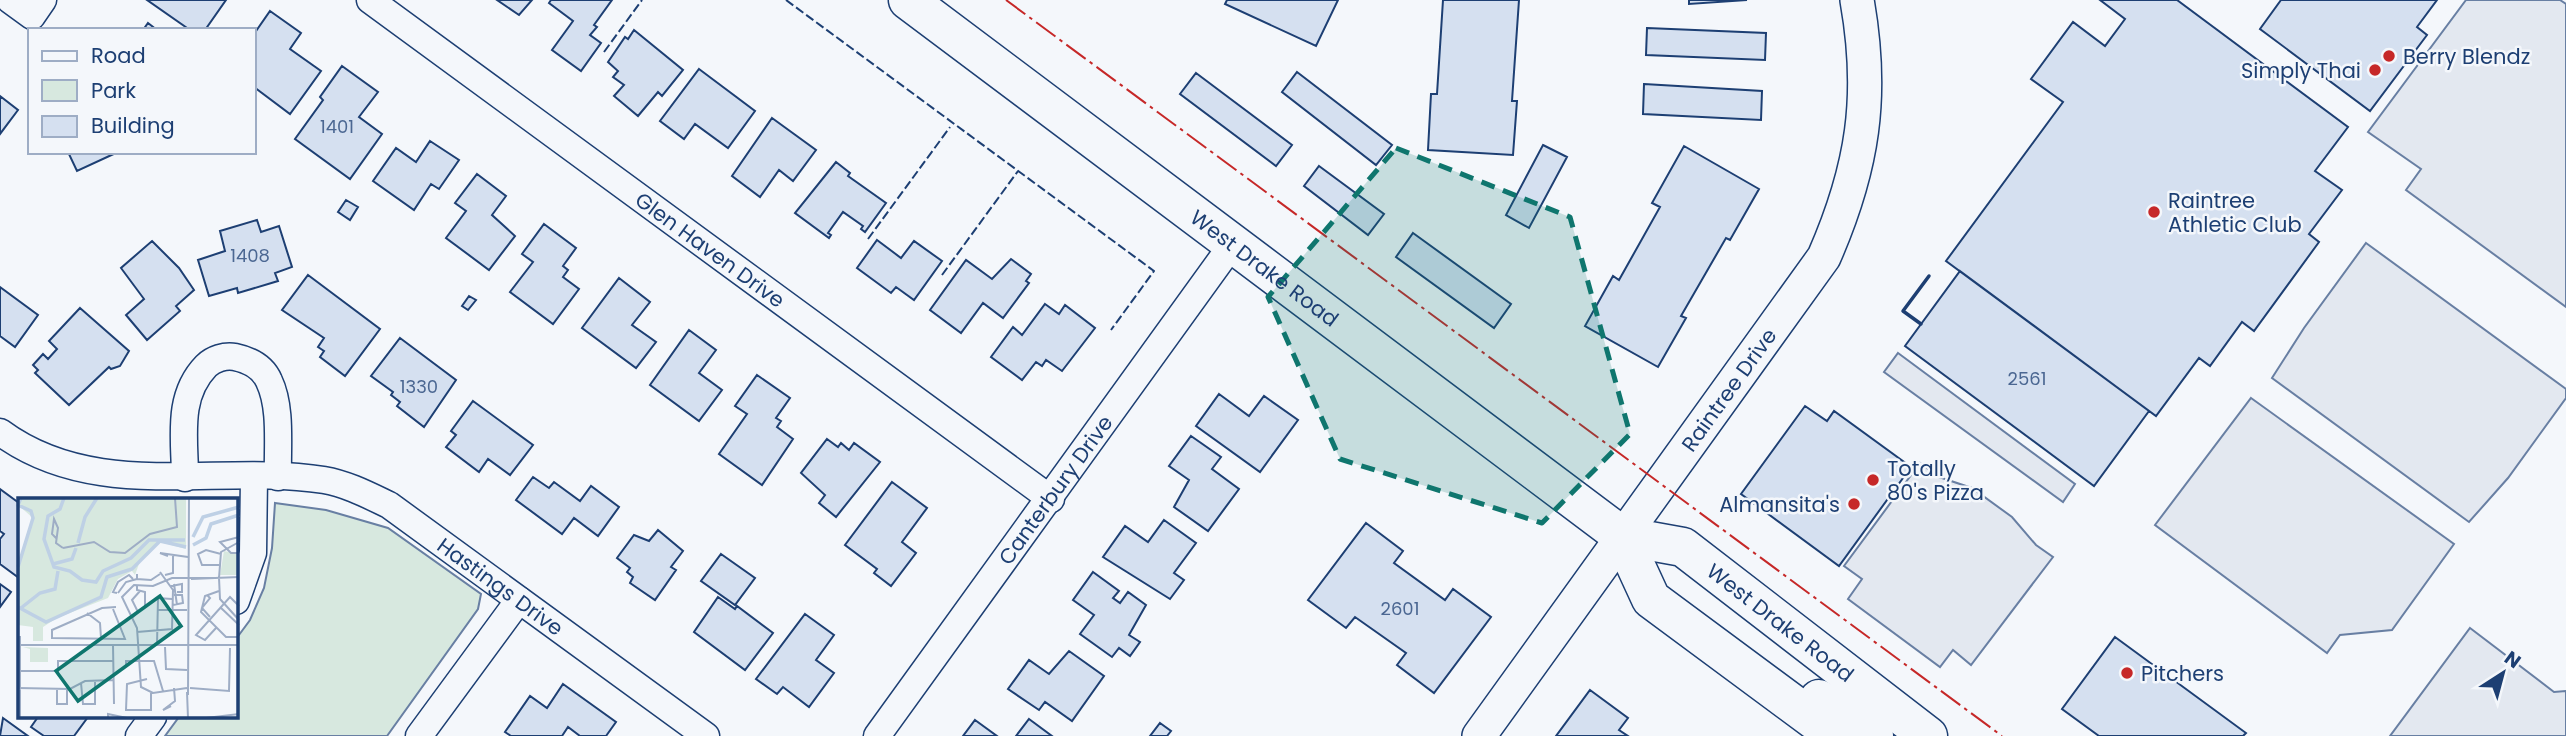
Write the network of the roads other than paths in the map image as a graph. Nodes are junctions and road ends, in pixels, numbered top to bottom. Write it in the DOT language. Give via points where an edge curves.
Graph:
graph roads {
  1 [pos="10,0"];
  2 [pos="43,0"];
  3 [pos="370,0"];
  4 [pos="908,0"];
  5 [pos="1857,0"];
  6 [pos="1234,242"];
  7 [pos="0,432"];
  8 [pos="266,477"];
  9 [pos="185,478"];
  10 [pos="1051,499"];
  11 [pos="1622,536"];
  12 [pos="238,595"];
  13 [pos="520,600"];
  14 [pos="1763,682"];
  15 [pos="152,718"];
  16 [pos="139,736"];
  17 [pos="419,736"];
  18 [pos="706,736"];
  19 [pos="877,736"];
  20 [pos="1479,736"];
  21 [pos="1836,736"];
  22 [pos="1874,736"];
  23 [pos="1928,736"];
  1 -- 2 [label="street" via="32,16"];
  3 -- 10 [label="street, Glen Haven Drive"];
  4 -- 6 [label="main road, West Drake Road"];
  5 -- 11 [label="street, Raintree Drive" via="1867,88 1859,157 1846,208 1824,257"];
  6 -- 10 [label="street, Canterbury Drive"];
  6 -- 11 [label="main road, West Drake Road"];
  7 -- 9 [label="street, Hastings Drive" via="19,446 91,470"];
  8 -- 9 [label="street, Hastings Drive"];
  8 -- 9 [label="street" via="275,404 270,381 247,360 229,356 212,361 187,396"];
  8 -- 12 [label="street" via="253,553"];
  8 -- 13 [label="street, Hastings Drive" via="325,480 359,490 389,505"];
  10 -- 19 [label="street, Canterbury Drive"];
  11 -- 14 [label="main road, West Drake Road" via="1651,599"];
  11 -- 20 [label="street, Raintree Drive"];
  11 -- 23 [label="main road, West Drake Road" via="1683,547"];
  13 -- 17 [label="street"];
  13 -- 18 [label="street, Hastings Drive"];
  14 -- 21 [label="main road, West Drake Road"];
  14 -- 22 [label="main road" via="1826,701"];
  15 -- 16 [label="street"];
}
